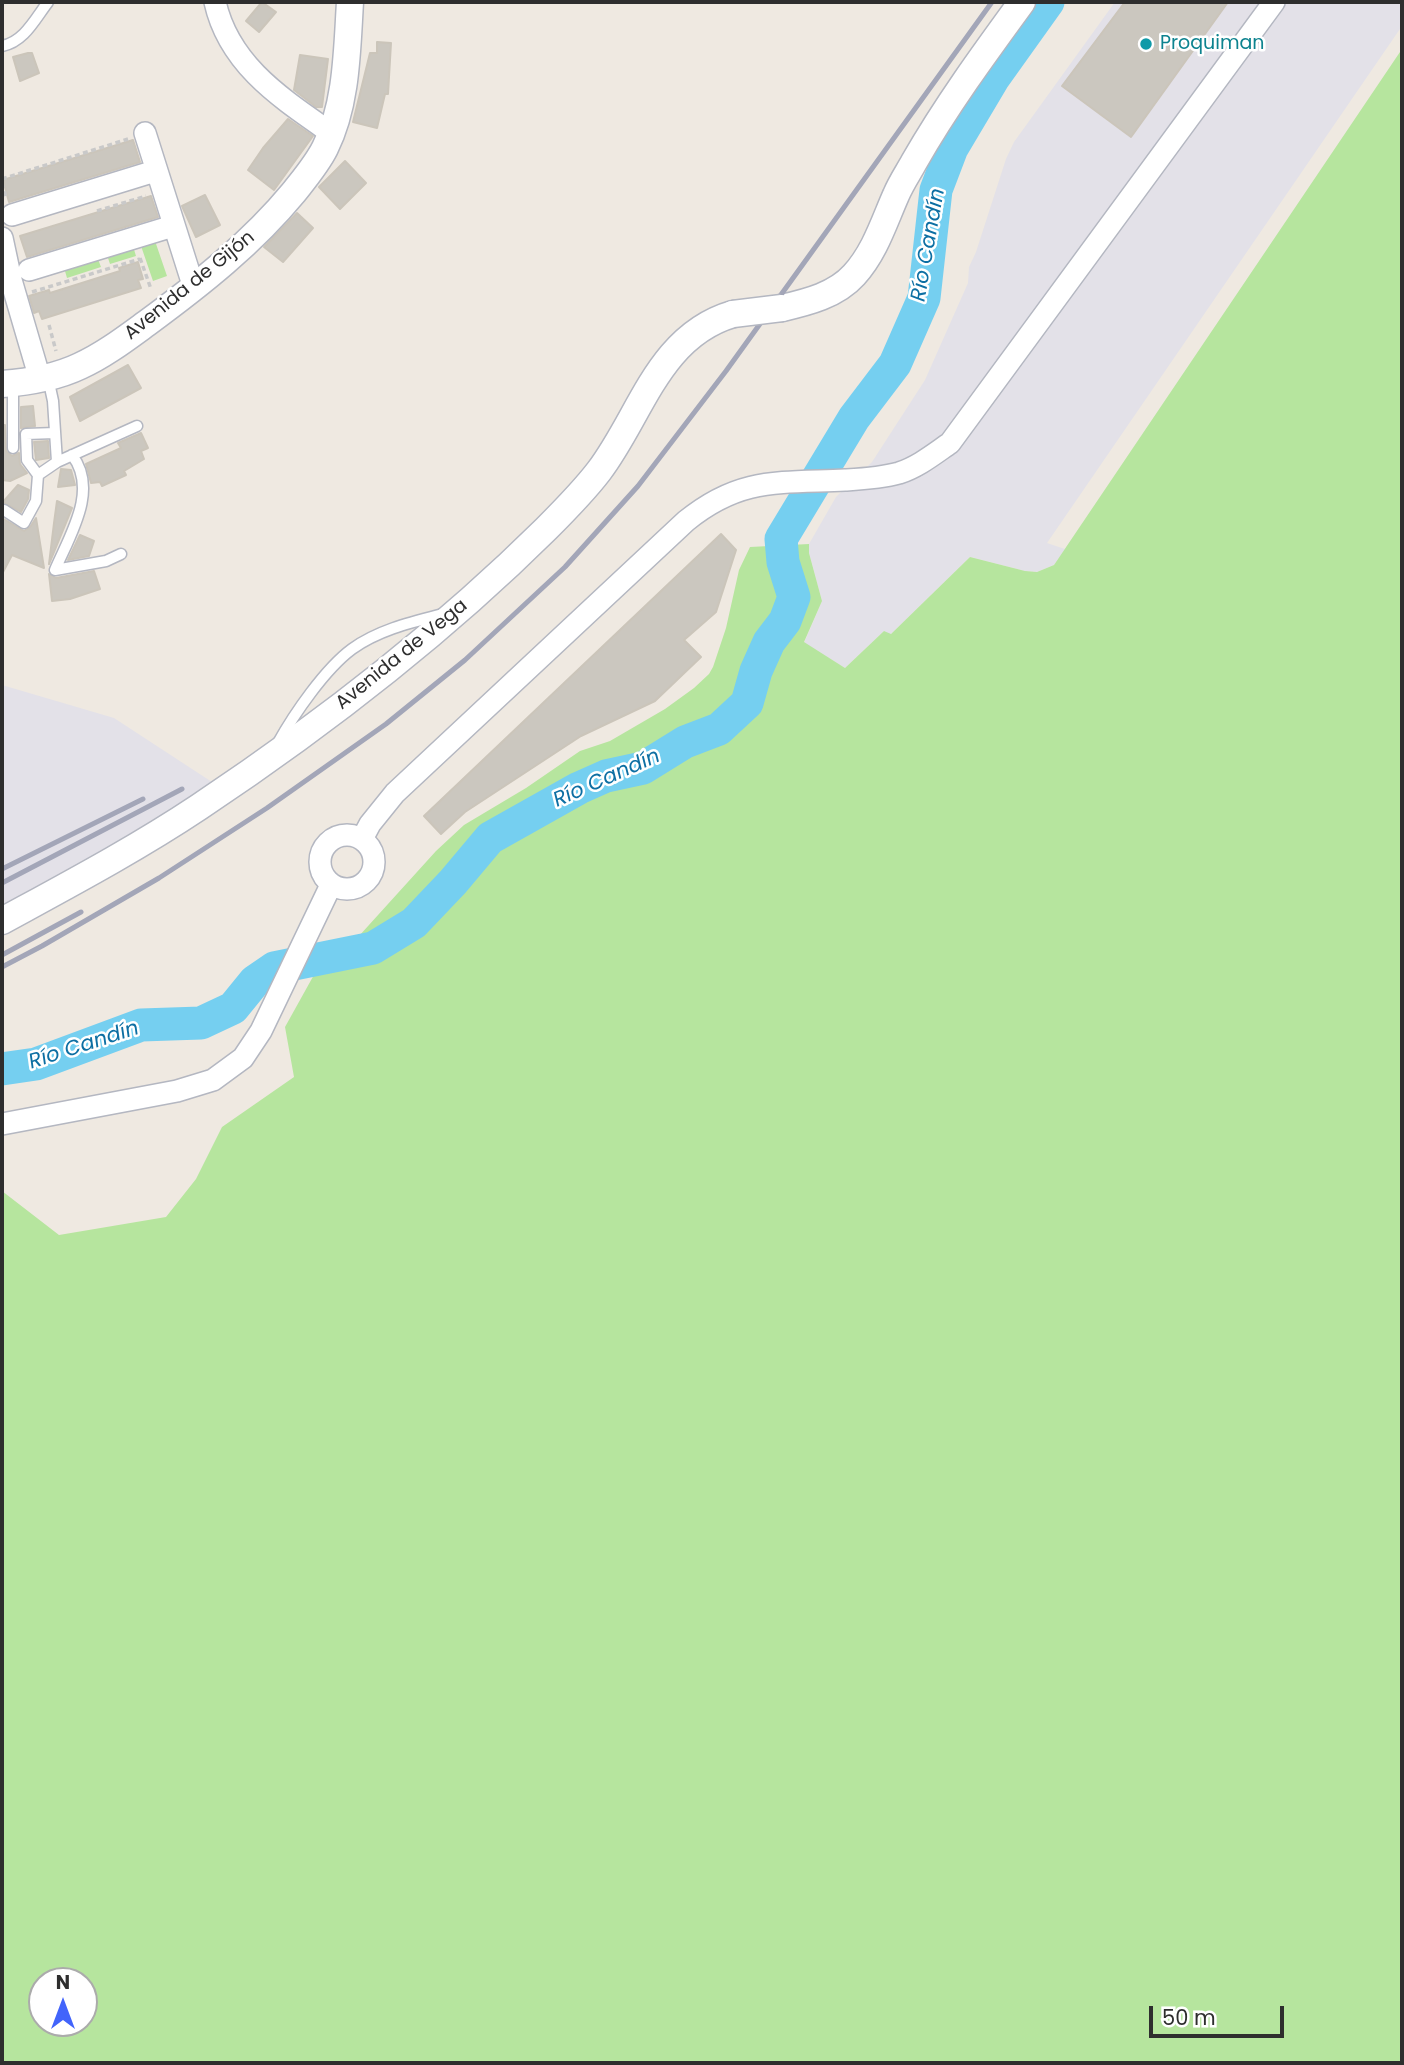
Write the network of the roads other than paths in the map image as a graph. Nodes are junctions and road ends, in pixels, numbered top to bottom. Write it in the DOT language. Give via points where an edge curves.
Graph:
graph roads {
  1 [pos="48,2"];
  2 [pos="215,2"];
  3 [pos="350,2"];
  4 [pos="1022,2"];
  5 [pos="1274,2"];
  6 [pos="2,46"];
  7 [pos="331,133"];
  8 [pos="141,135"];
  9 [pos="159,181"];
  10 [pos="12,215"];
  11 [pos="173,226"];
  12 [pos="2,238"];
  13 [pos="17,281"];
  14 [pos="194,288"];
  15 [pos="45,370"];
  16 [pos="7,383"];
  17 [pos="137,426"];
  18 [pos="55,433"];
  19 [pos="7,448"];
  20 [pos="26,449"];
  21 [pos="72,455"];
  22 [pos="57,462"];
  23 [pos="38,475"];
  24 [pos="4,510"];
  25 [pos="121,554"];
  26 [pos="459,609"];
  27 [pos="271,757"];
  28 [pos="362,839"];
  29 [pos="331,886"];
  30 [pos="2,921"];
  31 [pos="2,1124"];
  1 -- 6 [label="lane" via="24,34"];
  2 -- 7 [label="street" via="223,30 256,76"];
  3 -- 7 [label="street, Avenida de Gijón" via="341,98"];
  4 -- 26 [label="street, Avenida de Vega, bridge" via="949,103 898,191 868,258 852,277 807,302 733,314 698,329 657,373 601,470 543,532"];
  5 -- 28 [label="street" via="950,443 898,473 765,484 709,503 395,793"];
  7 -- 14 [label="street, Avenida de Gijón" via="287,201"];
  8 -- 9 [label="street"];
  9 -- 10 [label="street"];
  9 -- 11 [label="street"];
  11 -- 13 [label="street"];
  11 -- 14 [label="street"];
  12 -- 13 [label="street"];
  13 -- 15 [label="street"];
  14 -- 15 [label="street, Avenida de Gijón" via="80,366"];
  15 -- 16 [label="street, Avenida de Gijón"];
  15 -- 18 [label="lane"];
  16 -- 19 [label="lane"];
  17 -- 21 [label="lane"];
  18 -- 20 [label="lane" via="26,434"];
  18 -- 22 [label="lane"];
  19 -- 20 [label="lane"];
  20 -- 23 [label="lane" via="27,460"];
  21 -- 22 [label="lane"];
  21 -- 25 [label="lane" via="84,480 81,507 55,570"];
  22 -- 23 [label="lane"];
  23 -- 24 [label="lane" via="36,501 24,523"];
  26 -- 27 [label="street, Avenida de Vega" via="362,690"];
  26 -- 27 [label="lane" via="394,628 352,649 319,682"];
  27 -- 30 [label="street, Avenida de Vega" via="197,808"];
  28 -- 29 [label="street" via="374,864 367,881 350,890"];
  28 -- 29 [label="street" via="337,836 323,847 319,864"];
  29 -- 31 [label="street" via="261,1031 243,1058 213,1080"];
}
